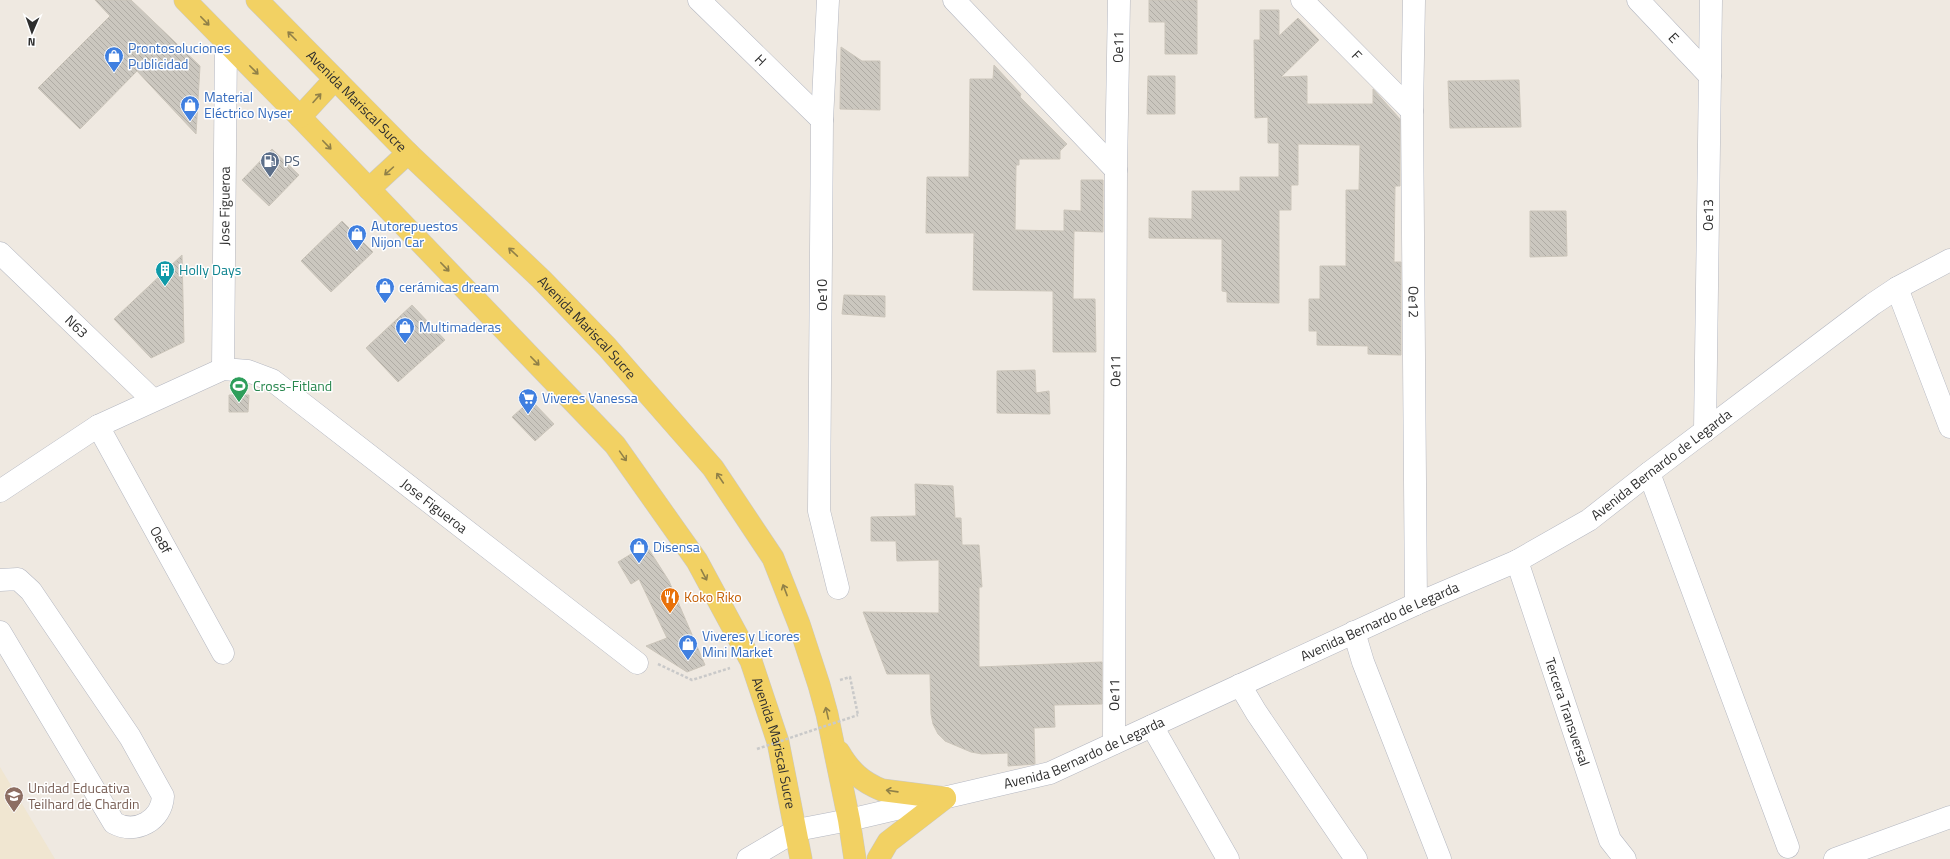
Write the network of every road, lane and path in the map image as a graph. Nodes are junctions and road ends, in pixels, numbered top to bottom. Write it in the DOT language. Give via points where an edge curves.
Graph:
graph roads {
  1 [pos="185,0"];
  2 [pos="257,0"];
  3 [pos="699,0"];
  4 [pos="828,0"];
  5 [pos="954,0"];
  6 [pos="1119,0"];
  7 [pos="1302,0"];
  8 [pos="1414,0"];
  9 [pos="1638,0"];
  10 [pos="1711,0"];
  11 [pos="226,43"];
  12 [pos="1710,76"];
  13 [pos="335,79"];
  14 [pos="1412,111"];
  15 [pos="300,117"];
  16 [pos="822,120"];
  17 [pos="408,153"];
  18 [pos="1116,170"];
  19 [pos="369,189"];
  20 [pos="0,253"];
  21 [pos="1950,260"];
  22 [pos="1897,288"];
  23 [pos="223,369"];
  24 [pos="153,400"];
  25 [pos="98,426"];
  26 [pos="1950,427"];
  27 [pos="1705,431"];
  28 [pos="1649,473"];
  29 [pos="0,491"];
  30 [pos="1517,561"];
  31 [pos="0,580"];
  32 [pos="838,588"];
  33 [pos="1416,604"];
  34 [pos="0,632"];
  35 [pos="1354,632"];
  36 [pos="222,653"];
  37 [pos="751,662"];
  38 [pos="637,663"];
  39 [pos="850,677"];
  40 [pos="1240,685"];
  41 [pos="1152,726"];
  42 [pos="833,742"];
  43 [pos="1114,743"];
  44 [pos="757,749"];
  45 [pos="945,798"];
  46 [pos="1950,817"];
  47 [pos="849,820"];
  48 [pos="797,830"];
  49 [pos="1788,847"];
  50 [pos="748,859"];
  51 [pos="801,859"];
  52 [pos="855,859"];
  53 [pos="878,859"];
  54 [pos="1228,859"];
  55 [pos="1356,859"];
  56 [pos="1440,859"];
  57 [pos="1625,859"];
  58 [pos="1835,859"];
  1 -- 11 [label="main road, Avenida Mariscal Sucre, one-way"];
  13 -- 2 [label="main road, Avenida Mariscal Sucre, one-way"];
  3 -- 16 [label="street, H"];
  4 -- 16 [label="street, Oe10"];
  5 -- 18 [label="street"];
  6 -- 18 [label="street, Oe11"];
  7 -- 14 [label="street, F"];
  8 -- 14 [label="street, Oe12"];
  9 -- 12 [label="street, E"];
  10 -- 12 [label="street, Oe13"];
  11 -- 15 [label="main road, Avenida Mariscal Sucre, one-way"];
  11 -- 23 [label="street, Jose Figueroa"];
  12 -- 27 [label="street, Oe13"];
  15 -- 13 [label="main road, one-way"];
  13 -- 17 [label="main road, Avenida Mariscal Sucre"];
  14 -- 33 [label="street, Oe12"];
  15 -- 19 [label="main road, Avenida Mariscal Sucre, one-way"];
  16 -- 32 [label="street, Oe10" via="819,511"];
  17 -- 19 [label="main road, one-way"];
  42 -- 17 [label="main road, Avenida Mariscal Sucre, one-way" via="819,685 773,558 713,468 607,347 541,278"];
  18 -- 43 [label="street, Oe11"];
  19 -- 37 [label="main road, Avenida Mariscal Sucre, one-way" via="615,444 697,561"];
  20 -- 24 [label="street, N63"];
  21 -- 22 [label="street, Avenida Bernardo de Legarda"];
  22 -- 26 [label="street"];
  22 -- 27 [label="street, Avenida Bernardo de Legarda"];
  23 -- 24 [label="street, Jose Figueroa"];
  23 -- 38 [label="street, Jose Figueroa" via="248,371 272,380"];
  24 -- 25 [label="street, Jose Figueroa"];
  25 -- 29 [label="street, Jose Figueroa"];
  25 -- 36 [label="street, Oe8f"];
  27 -- 28 [label="street, Avenida Bernardo de Legarda"];
  28 -- 30 [label="street, Avenida Bernardo de Legarda" via="1589,520"];
  28 -- 49 [label="street"];
  30 -- 33 [label="street, Avenida Bernardo de Legarda"];
  30 -- 57 [label="street, Tercera Transversal" via="1610,840"];
  31 -- 34 [label="street" via="18,580 31,591 130,737 163,796 163,805 154,818 147,823 130,827 122,827 114,822"];
  33 -- 35 [label="street, Avenida Bernardo de Legarda"];
  35 -- 40 [label="street, Avenida Bernardo de Legarda"];
  35 -- 56 [label="street" via="1363,662"];
  37 -- 38 [label="path" via="692,680 653,661"];
  37 -- 48 [label="main road, Avenida Mariscal Sucre" via="778,742"];
  39 -- 44 [label="path, bridge" via="858,715"];
  40 -- 41 [label="street, Avenida Bernardo de Legarda"];
  40 -- 55 [label="street"];
  41 -- 43 [label="street, Avenida Bernardo de Legarda"];
  41 -- 54 [label="street"];
  45 -- 42 [label="main road, one-way" via="882,790 872,786 847,767"];
  42 -- 47 [label="main road, Avenida Mariscal Sucre"];
  43 -- 45 [label="street, Avenida Bernardo de Legarda" via="1050,774"];
  45 -- 47 [label="street, Avenida Bernardo de Legarda"];
  45 -- 53 [label="main road" via="888,842"];
  46 -- 58 [label="street"];
  47 -- 48 [label="street, Avenida Bernardo de Legarda"];
  47 -- 52 [label="main road, Avenida Mariscal Sucre"];
  48 -- 50 [label="street, Avenida Bernardo de Legarda"];
  48 -- 51 [label="main road, Avenida Mariscal Sucre"];
}
